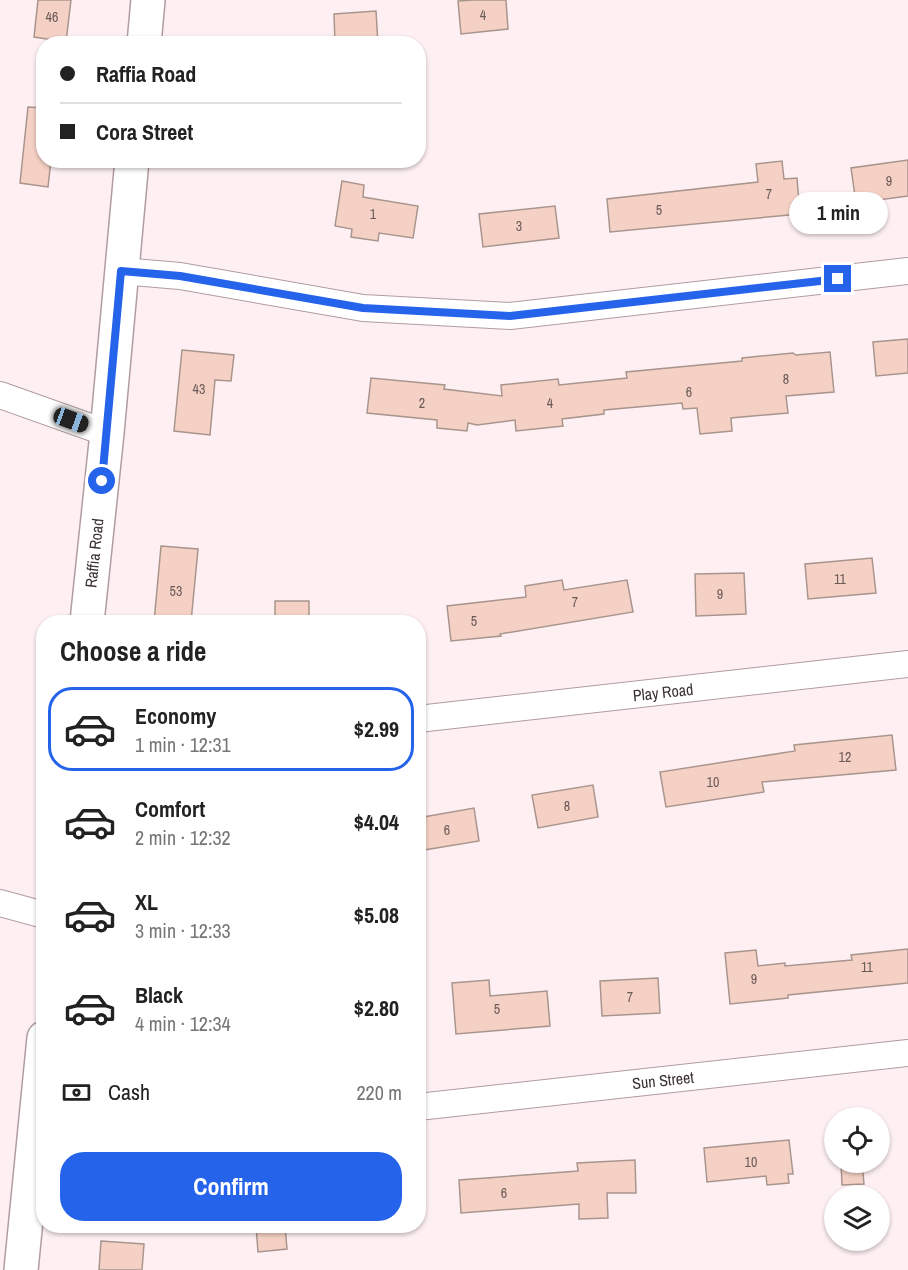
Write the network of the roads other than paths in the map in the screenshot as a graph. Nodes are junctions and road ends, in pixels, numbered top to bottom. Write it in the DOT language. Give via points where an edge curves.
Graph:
graph roads {
  1 [pos="148,0"];
  2 [pos="145,36"];
  3 [pos="131,168"];
  4 [pos="121,271"];
  5 [pos="908,271"];
  6 [pos="0,395"];
  7 [pos="107,433"];
  8 [pos="88,615"];
  9 [pos="908,664"];
  10 [pos="426,718"];
  11 [pos="0,903"];
  12 [pos="36,913"];
  13 [pos="908,1053"];
  14 [pos="426,1106"];
  15 [pos="36,1161"];
  16 [pos="21,1270"];
  1 -- 2 [label="main road"];
  3 -- 4 [label="main road, Raffia Road"];
  4 -- 5 [label="street" via="180,276 363,308 510,316"];
  4 -- 7 [label="main road, Raffia Road"];
  6 -- 7 [label="street"];
  7 -- 8 [label="main road, Raffia Road"];
  9 -- 10 [label="street, Play Road"];
  11 -- 12 [label="street"];
  13 -- 14 [label="street, Sun Street"];
  15 -- 16 [label="main road"];
}
